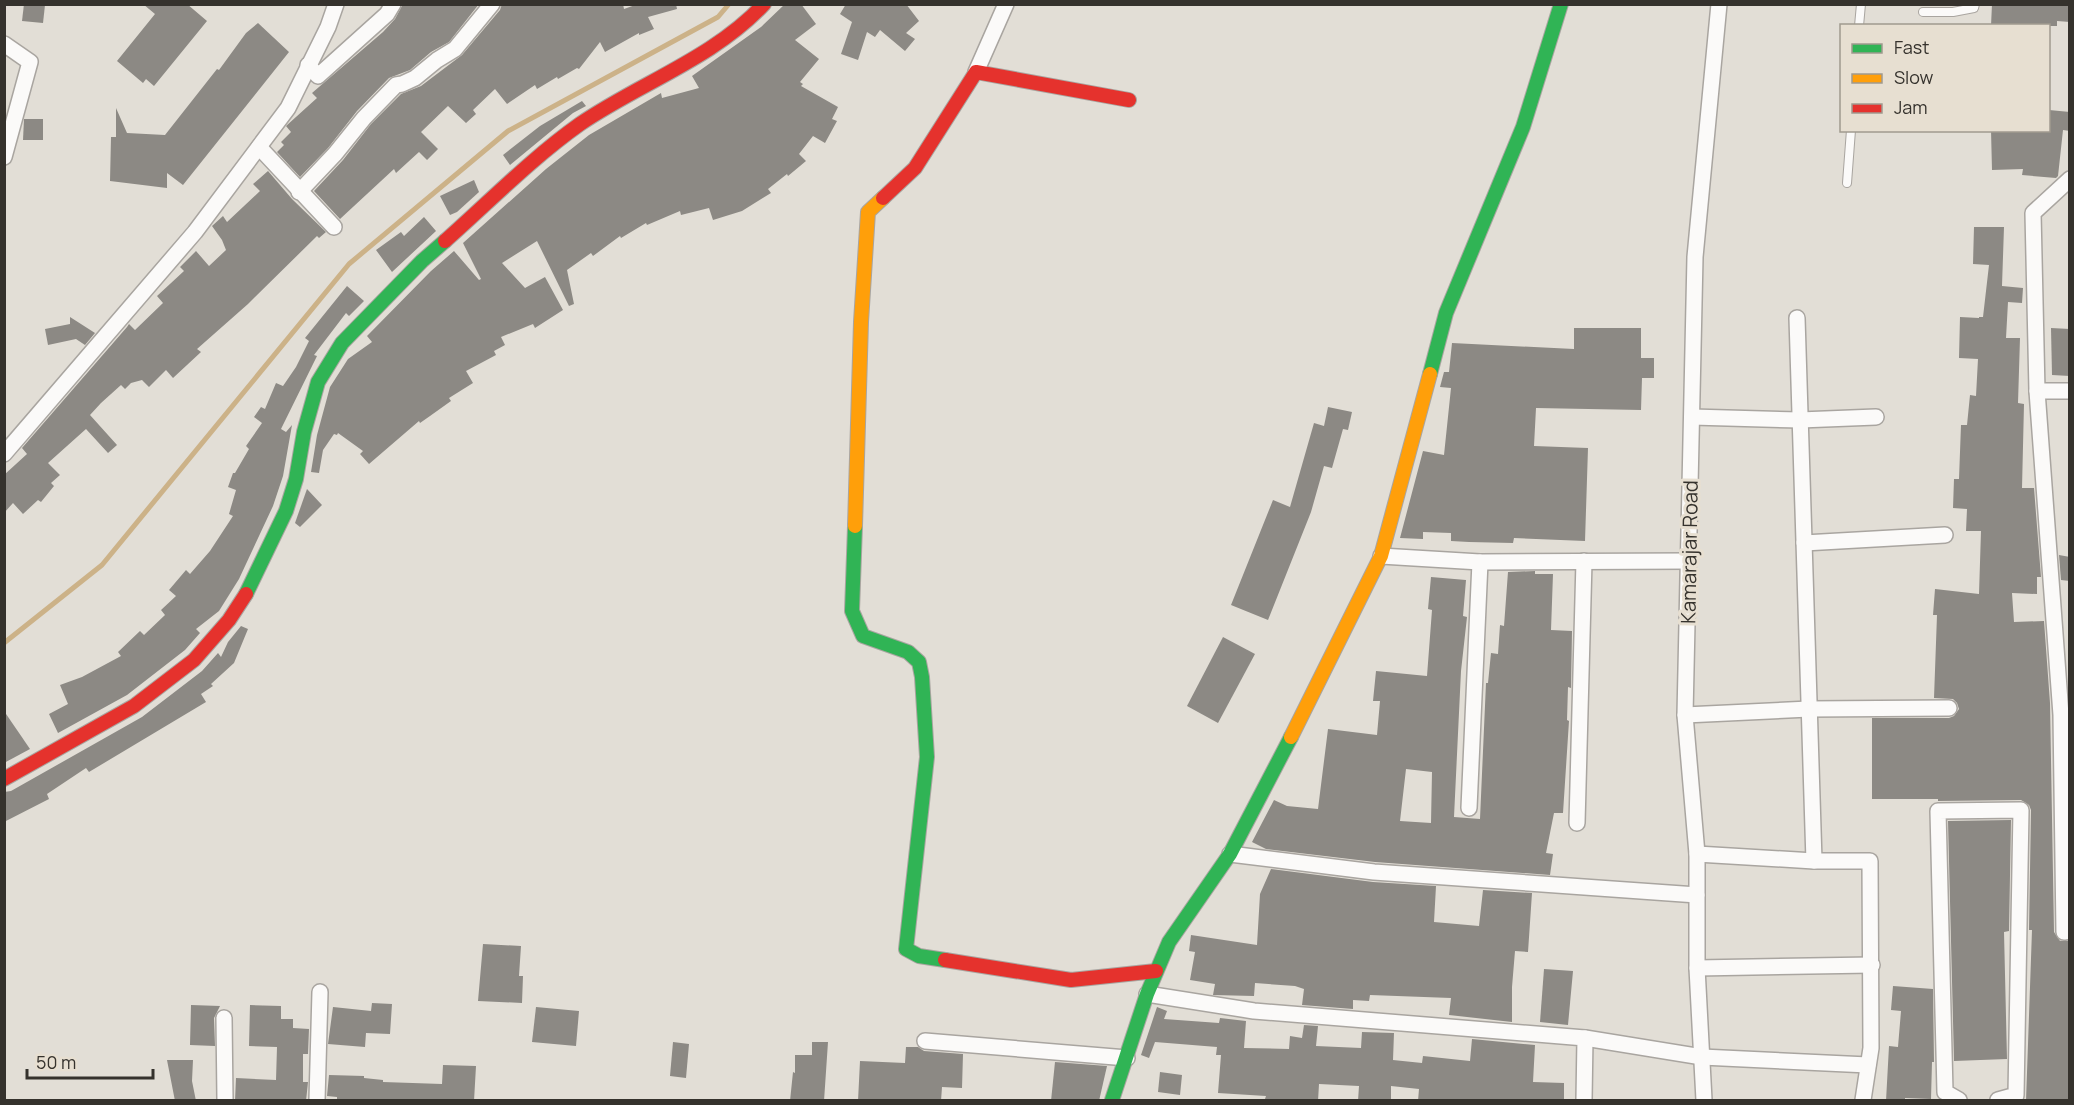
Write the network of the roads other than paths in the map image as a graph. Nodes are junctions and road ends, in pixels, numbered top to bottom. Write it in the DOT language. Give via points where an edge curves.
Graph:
graph roads {
  1 [pos="336,4"];
  2 [pos="393,4"];
  3 [pos="492,4"];
  4 [pos="764,4"];
  5 [pos="1006,4"];
  6 [pos="1561,4"];
  7 [pos="1719,4"];
  8 [pos="1861,4"];
  9 [pos="1975,4"];
  10 [pos="1923,12"];
  11 [pos="1859,24"];
  12 [pos="4,44"];
  13 [pos="308,65"];
  14 [pos="976,72"];
  15 [pos="1129,100"];
  16 [pos="1851,132"];
  17 [pos="259,147"];
  18 [pos="5,155"];
  19 [pos="2070,179"];
  20 [pos="1847,183"];
  21 [pos="300,192"];
  22 [pos="334,228"];
  23 [pos="1797,318"];
  24 [pos="2037,391"];
  25 [pos="2070,391"];
  26 [pos="1692,417"];
  27 [pos="1876,417"];
  28 [pos="1800,420"];
  29 [pos="4,454"];
  30 [pos="1945,535"];
  31 [pos="1804,543"];
  32 [pos="1381,556"];
  33 [pos="1584,561"];
  34 [pos="1689,561"];
  35 [pos="1480,562"];
  36 [pos="1949,708"];
  37 [pos="1809,709"];
  38 [pos="1685,715"];
  39 [pos="4,779"];
  40 [pos="1469,808"];
  41 [pos="1577,823"];
  42 [pos="1230,854"];
  43 [pos="1697,854"];
  44 [pos="1814,861"];
  45 [pos="1697,895"];
  46 [pos="2070,931"];
  47 [pos="1872,965"];
  48 [pos="1697,968"];
  49 [pos="1156,971"];
  50 [pos="320,992"];
  51 [pos="1147,994"];
  52 [pos="224,1018"];
  53 [pos="1585,1038"];
  54 [pos="925,1041"];
  55 [pos="1702,1057"];
  56 [pos="1127,1058"];
  57 [pos="1868,1065"];
  58 [pos="225,1101"];
  59 [pos="317,1101"];
  60 [pos="1112,1101"];
  61 [pos="1584,1101"];
  62 [pos="1704,1101"];
  63 [pos="1863,1101"];
  64 [pos="1959,1101"];
  65 [pos="1998,1101"];
  1 -- 13 [label="street"];
  2 -- 13 [label="street" via="379,22 318,76"];
  3 -- 21 [label="street" via="455,49 415,78 396,84"];
  4 -- 39 [label="street" via="701,54 581,124 422,261 342,344 318,382 286,511 251,586 229,620 194,660 134,705"];
  5 -- 14 [label="street"];
  6 -- 32 [label="street" via="1523,127 1446,313"];
  7 -- 26 [label="street, Kamarajar Road" via="1695,257"];
  8 -- 11 [label="lane"];
  9 -- 10 [label="lane" via="1974,8 1953,12"];
  12 -- 18 [label="street" via="30,63"];
  13 -- 17 [label="street" via="288,108"];
  14 -- 15 [label="street"];
  14 -- 49 [label="street" via="915,168 868,212 852,611 863,636 908,652 919,662 922,677 927,757 906,949 919,956 1071,980"];
  16 -- 20 [label="lane"];
  17 -- 21 [label="street"];
  17 -- 29 [label="street" via="195,232"];
  19 -- 24 [label="street" via="2033,213"];
  21 -- 22 [label="street"];
  23 -- 28 [label="street"];
  24 -- 25 [label="street"];
  24 -- 46 [label="street" via="2061,715 2064,932"];
  26 -- 28 [label="street"];
  26 -- 34 [label="street, Kamarajar Road"];
  27 -- 28 [label="street"];
  28 -- 31 [label="street"];
  30 -- 31 [label="street"];
  31 -- 37 [label="street"];
  32 -- 35 [label="street"];
  32 -- 42 [label="street"];
  33 -- 34 [label="street"];
  33 -- 35 [label="street"];
  33 -- 41 [label="street"];
  34 -- 38 [label="street, Kamarajar Road"];
  35 -- 40 [label="street"];
  36 -- 37 [label="street"];
  37 -- 38 [label="street"];
  37 -- 44 [label="street"];
  38 -- 43 [label="street, Kamarajar Road"];
  42 -- 45 [label="street" via="1374,872"];
  42 -- 49 [label="street" via="1169,942"];
  43 -- 44 [label="street"];
  43 -- 45 [label="street, Kamarajar Road"];
  44 -- 47 [label="street" via="1870,861"];
  45 -- 48 [label="street, Kamarajar Road"];
  47 -- 48 [label="street"];
  47 -- 57 [label="street"];
  48 -- 55 [label="street, Kamarajar Road"];
  49 -- 51 [label="street"];
  50 -- 59 [label="street"];
  51 -- 53 [label="street" via="1254,1011"];
  51 -- 56 [label="street"];
  52 -- 58 [label="street"];
  53 -- 55 [label="street"];
  53 -- 61 [label="street"];
  54 -- 56 [label="street"];
  55 -- 57 [label="street"];
  55 -- 62 [label="street, Kamarajar Road"];
  56 -- 60 [label="street"];
  57 -- 63 [label="street"];
  64 -- 65 [label="street" via="1945,1092 1938,811 2021,810 2016,1095"];
}
